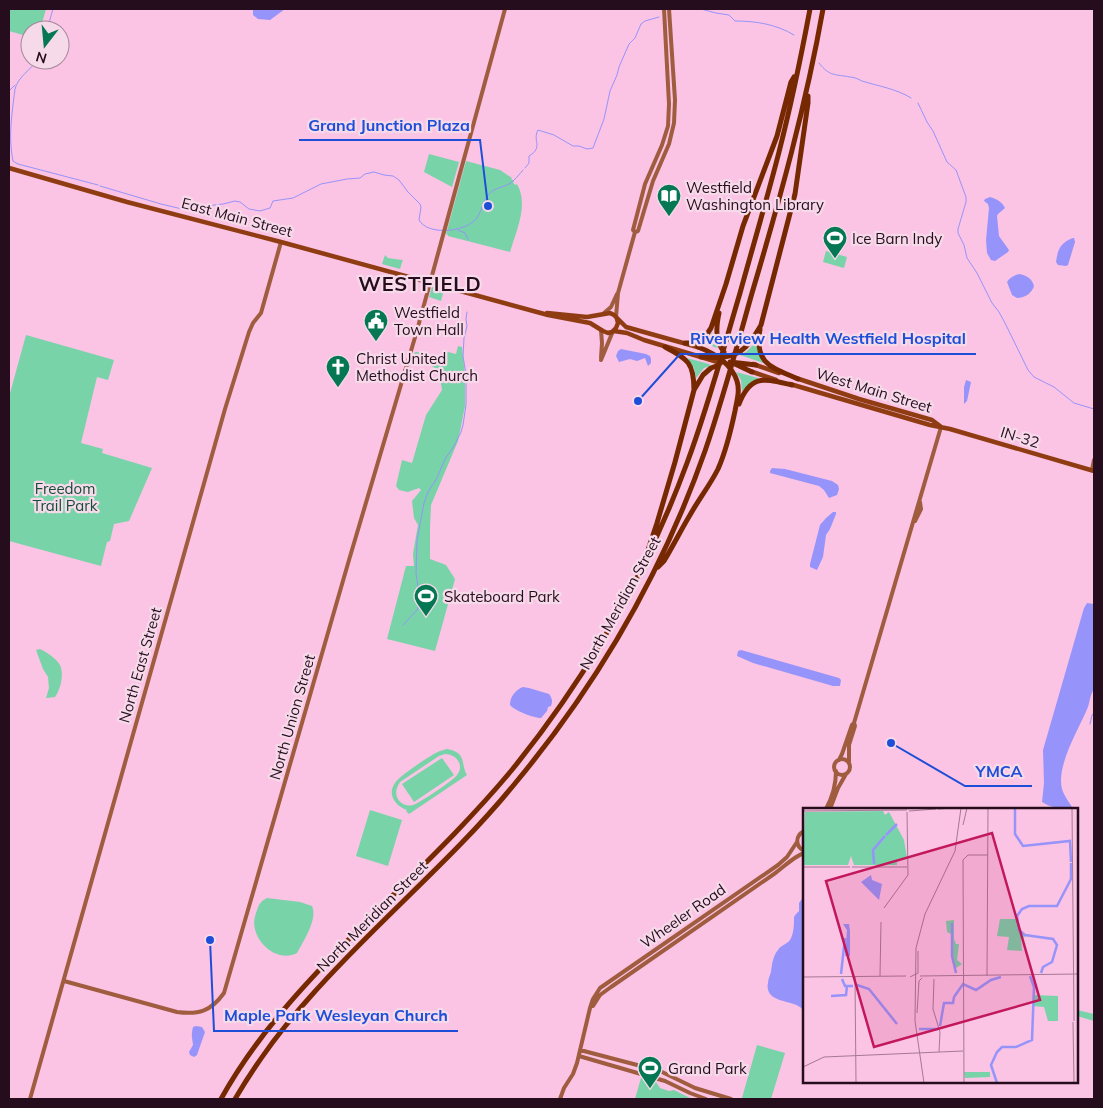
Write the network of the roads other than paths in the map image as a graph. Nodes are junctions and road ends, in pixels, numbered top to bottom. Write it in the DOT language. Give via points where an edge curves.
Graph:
graph roads {
  1 [pos="505,9"];
  2 [pos="664,9"];
  3 [pos="669,9"];
  4 [pos="810,9"];
  5 [pos="823,9"];
  6 [pos="798,72"];
  7 [pos="807,90"];
  8 [pos="9,168"];
  9 [pos="635,232"];
  10 [pos="282,242"];
  11 [pos="430,282"];
  12 [pos="618,292"];
  13 [pos="722,297"];
  14 [pos="533,311"];
  15 [pos="604,314"];
  16 [pos="616,318"];
  17 [pos="761,324"];
  18 [pos="601,330"];
  19 [pos="614,331"];
  20 [pos="685,344"];
  21 [pos="665,347"];
  22 [pos="698,347"];
  23 [pos="701,357"];
  24 [pos="726,360"];
  25 [pos="756,365"];
  26 [pos="752,372"];
  27 [pos="798,379"];
  28 [pos="792,385"];
  29 [pos="694,390"];
  30 [pos="734,418"];
  31 [pos="942,427"];
  32 [pos="1094,460"];
  33 [pos="1093,470"];
  34 [pos="643,565"];
  35 [pos="656,569"];
  36 [pos="854,723"];
  37 [pos="839,760"];
  38 [pos="849,763"];
  39 [pos="836,771"];
  40 [pos="846,774"];
  41 [pos="828,808"];
  42 [pos="828,808"];
  43 [pos="803,832"];
  44 [pos="797,842"];
  45 [pos="803,851"];
  46 [pos="803,852"];
  47 [pos="64,981"];
  48 [pos="589,1014"];
  49 [pos="580,1050"];
  50 [pos="578,1058"];
  51 [pos="30,1099"];
  52 [pos="221,1099"];
  53 [pos="235,1099"];
  54 [pos="560,1099"];
  55 [pos="706,1099"];
  56 [pos="731,1099"];
  1 -- 11 [label="street, North Union Street"];
  2 -- 9 [label="street" via="668,126 644,188"];
  3 -- 9 [label="street" via="674,123"];
  4 -- 6 [label="highway, North Meridian Street"];
  5 -- 7 [label="highway, North Meridian Street"];
  6 -- 13 [label="highway" via="791,82 777,136 743,226"];
  6 -- 34 [label="highway, North Meridian Street" via="779,153 701,425 683,476"];
  7 -- 17 [label="highway" via="795,194"];
  7 -- 35 [label="highway, North Meridian Street" via="780,198 709,440"];
  8 -- 10 [label="main road, East Main Street"];
  9 -- 12 [label="street"];
  10 -- 11 [label="main road, East Main Street"];
  10 -- 47 [label="street, North East Street" via="261,313 249,332 225,409"];
  11 -- 14 [label="main road"];
  11 -- 47 [label="street, North Union Street" via="224,993 209,1008 186,1013"];
  12 -- 15 [label="street"];
  12 -- 16 [label="street"];
  13 -- 20 [label="highway" via="709,332 698,341"];
  13 -- 24 [label="highway" via="716,333"];
  14 -- 15 [label="main road" via="587,317"];
  14 -- 18 [label="main road" via="588,322"];
  15 -- 16 [label="main road"];
  15 -- 18 [label="main road" via="598,321"];
  16 -- 19 [label="main road"];
  16 -- 20 [label="main road" via="626,327"];
  17 -- 24 [label="highway" via="746,347"];
  17 -- 27 [label="highway" via="758,343 765,361"];
  18 -- 19 [label="main road"];
  18 -- 19 [label="street" via="601,360"];
  19 -- 21 [label="main road"];
  20 -- 22 [label="main road"];
  21 -- 23 [label="main road"];
  21 -- 29 [label="highway" via="690,364"];
  22 -- 24 [label="highway"];
  23 -- 24 [label="highway"];
  24 -- 25 [label="highway"];
  24 -- 26 [label="highway"];
  24 -- 29 [label="highway" via="707,372"];
  24 -- 30 [label="highway" via="738,390"];
  25 -- 27 [label="main road, West Main Street"];
  26 -- 28 [label="main road, West Main Street"];
  27 -- 31 [label="main road, West Main Street" via="932,420"];
  28 -- 30 [label="highway" via="768,380 753,383 744,393"];
  28 -- 31 [label="main road, West Main Street"];
  29 -- 34 [label="highway"];
  30 -- 35 [label="highway" via="716,473 664,561"];
  31 -- 33 [label="main road, IN-32"];
  31 -- 36 [label="street"];
  32 -- 33 [label="street"];
  34 -- 52 [label="highway, North Meridian Street" via="576,683 512,769 444,845 304,985 264,1035"];
  35 -- 53 [label="highway, North Meridian Street" via="589,686 524,774 454,852 307,1000 270,1046"];
  36 -- 37 [label="street"];
  36 -- 38 [label="street"];
  37 -- 38 [label="street" via="845,759"];
  37 -- 39 [label="street" via="834,767"];
  38 -- 40 [label="street" via="850,770"];
  39 -- 40 [label="street"];
  39 -- 41 [label="street"];
  40 -- 42 [label="street"];
  43 -- 44 [label="street, Wheeler Road"];
  44 -- 45 [label="street"];
  44 -- 48 [label="street, Wheeler Road" via="778,865 604,985 593,999"];
  46 -- 48 [label="street, Wheeler Road" via="605,991"];
  47 -- 51 [label="street, North East Street"];
  48 -- 49 [label="street, Wheeler Road"];
  49 -- 50 [label="street, Wheeler Road"];
  49 -- 56 [label="street" via="660,1071 695,1088"];
  50 -- 54 [label="street, Wheeler Road"];
  50 -- 55 [label="street" via="665,1081"];
}
